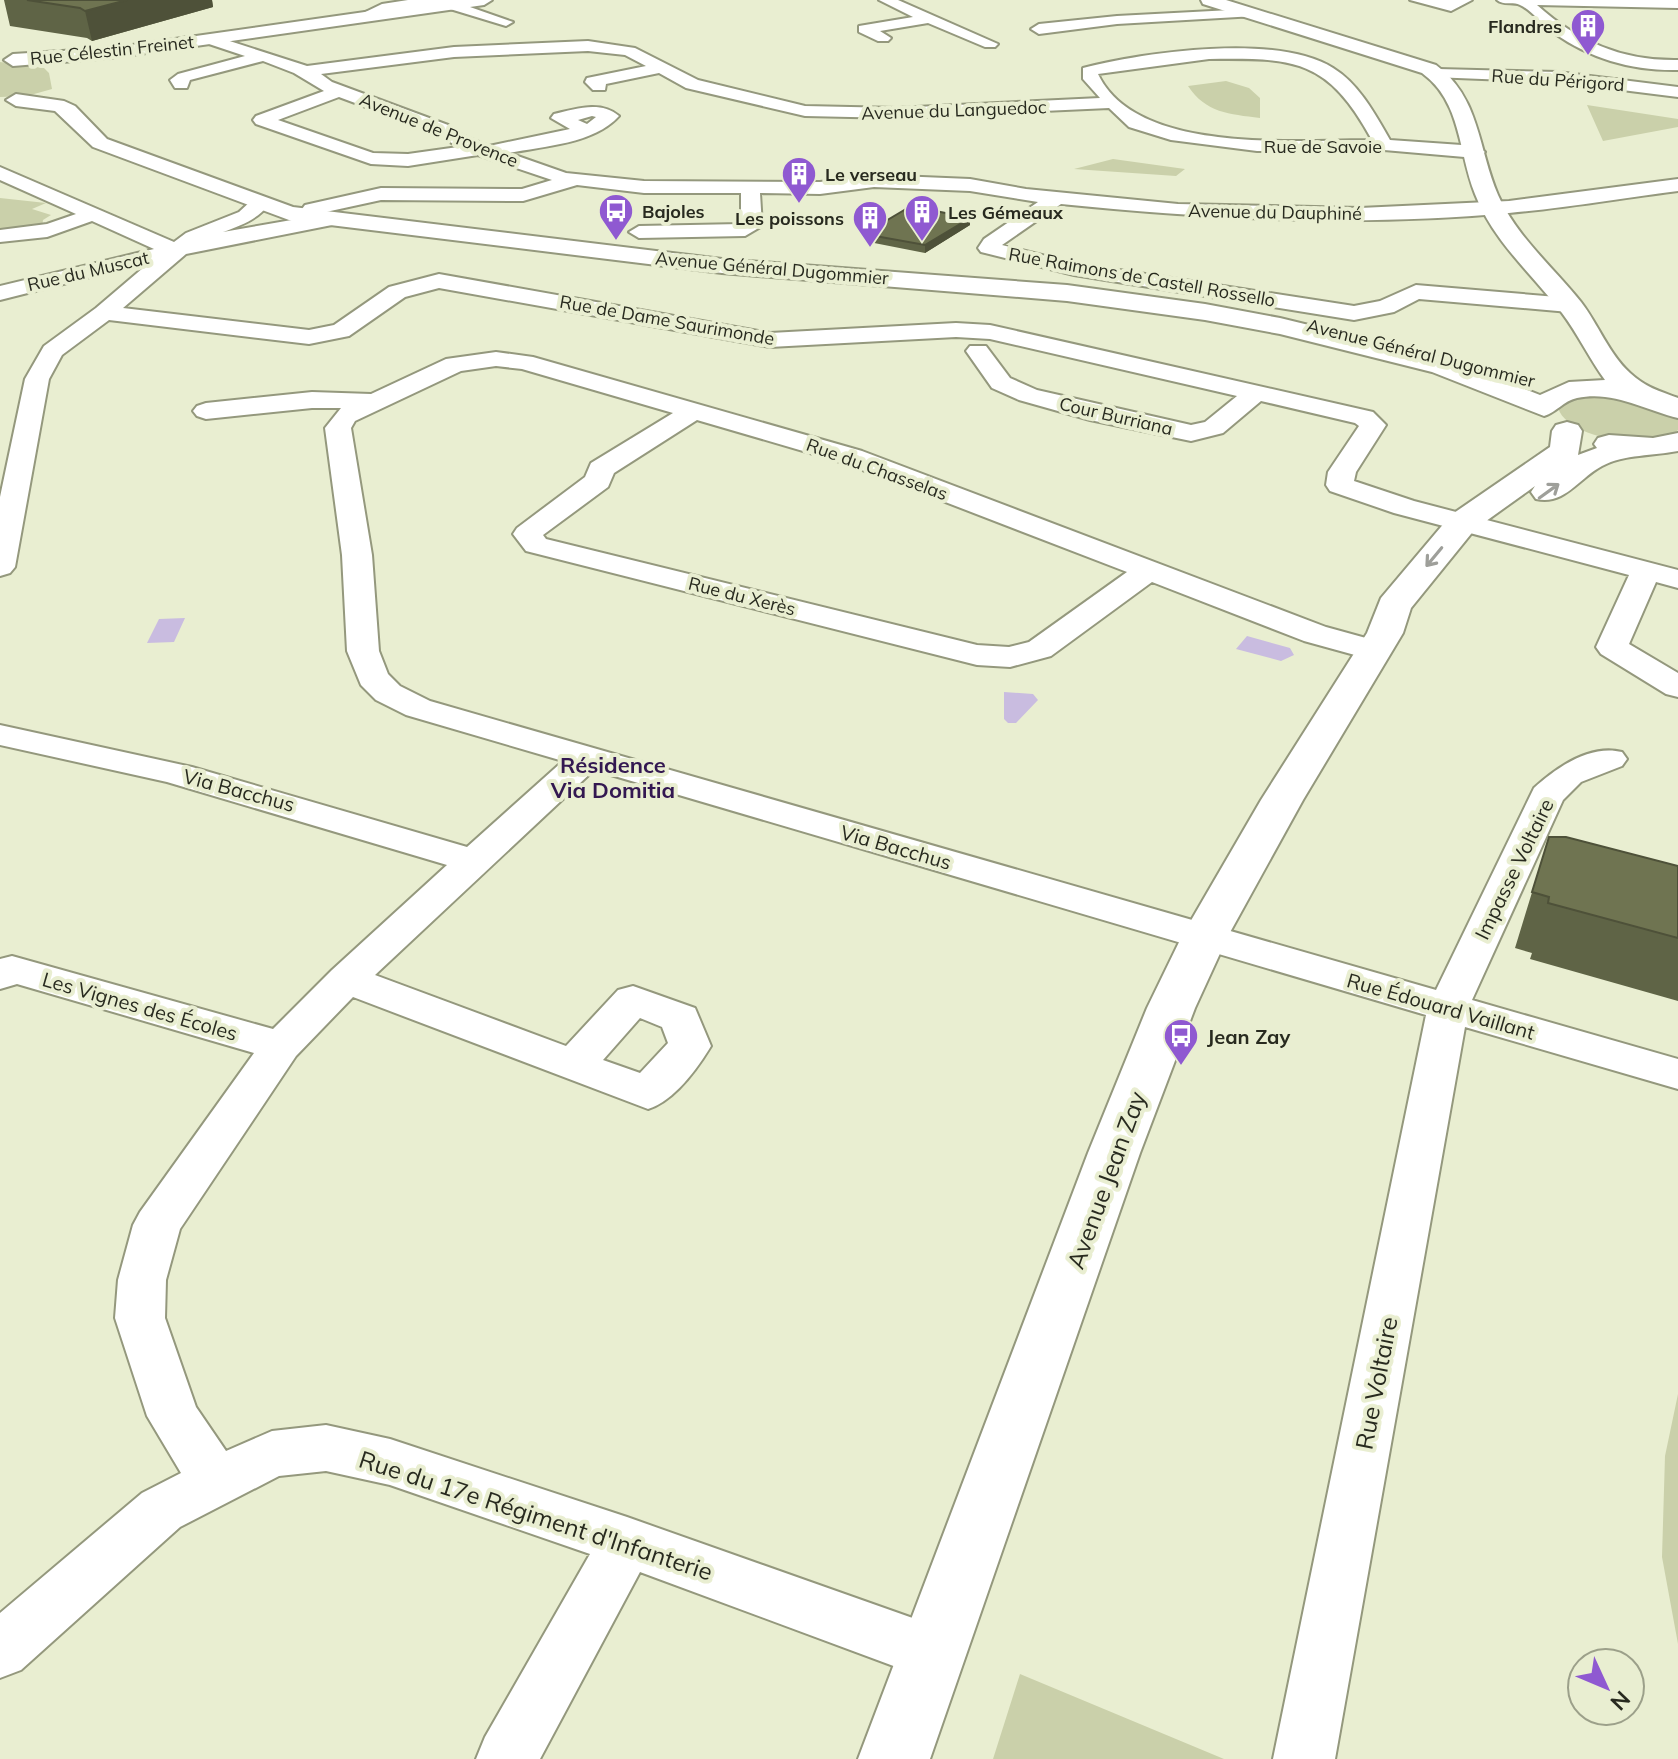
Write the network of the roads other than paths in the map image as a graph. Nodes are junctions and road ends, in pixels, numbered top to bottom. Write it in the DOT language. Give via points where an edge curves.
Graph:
graph roads {
  1 [pos="484,0"];
  2 [pos="886,0"];
  3 [pos="1417,0"];
  4 [pos="1465,0"];
  5 [pos="1504,0"];
  6 [pos="1212,1"];
  7 [pos="1524,1"];
  8 [pos="443,2"];
  9 [pos="1678,4"];
  10 [pos="1250,13"];
  11 [pos="927,19"];
  12 [pos="506,22"];
  13 [pos="1039,29"];
  14 [pos="620,34"];
  15 [pos="883,38"];
  16 [pos="211,40"];
  17 [pos="958,41"];
  18 [pos="609,48"];
  19 [pos="431,55"];
  20 [pos="261,57"];
  21 [pos="7,60"];
  22 [pos="1625,63"];
  23 [pos="1678,65"];
  24 [pos="448,68"];
  25 [pos="660,68"];
  26 [pos="302,72"];
  27 [pos="1438,74"];
  28 [pos="1596,81"];
  29 [pos="64,83"];
  30 [pos="181,84"];
  31 [pos="599,86"];
  32 [pos="339,91"];
  33 [pos="1678,92"];
  34 [pos="5,100"];
  35 [pos="1113,103"];
  36 [pos="588,131"];
  37 [pos="1384,145"];
  38 [pos="484,151"];
  39 [pos="1476,152"];
  40 [pos="979,167"];
  41 [pos="0,173"];
  42 [pos="574,180"];
  43 [pos="874,181"];
  44 [pos="1678,185"];
  45 [pos="750,187"];
  46 [pos="45,194"];
  47 [pos="0,195"];
  48 [pos="411,195"];
  49 [pos="1057,198"];
  50 [pos="259,204"];
  51 [pos="1493,208"];
  52 [pos="91,214"];
  53 [pos="322,214"];
  54 [pos="376,218"];
  55 [pos="639,232"];
  56 [pos="0,236"];
  57 [pos="176,251"];
  58 [pos="0,293"];
  59 [pos="1569,305"];
  60 [pos="104,313"];
  61 [pos="978,351"];
  62 [pos="1598,351"];
  63 [pos="1577,390"];
  64 [pos="1258,391"];
  65 [pos="1636,393"];
  66 [pos="374,402"];
  67 [pos="1675,406"];
  68 [pos="1544,407"];
  69 [pos="696,410"];
  70 [pos="206,411"];
  71 [pos="1567,431"];
  72 [pos="1678,442"];
  73 [pos="1636,447"];
  74 [pos="1478,527"];
  75 [pos="0,567"];
  76 [pos="1148,571"];
  77 [pos="1646,571"];
  78 [pos="1678,579"];
  79 [pos="1379,641"];
  80 [pos="1678,687"];
  81 [pos="480,727"];
  82 [pos="0,735"];
  83 [pos="588,757"];
  84 [pos="1610,759"];
  85 [pos="473,861"];
  86 [pos="1205,936"];
  87 [pos="0,976"];
  88 [pos="346,979"];
  89 [pos="1448,1008"];
  90 [pos="281,1046"];
  91 [pos="573,1066"];
  92 [pos="1678,1074"];
  93 [pos="215,1480"];
  94 [pos="627,1542"];
  95 [pos="0,1650"];
  96 [pos="934,1653"];
  97 [pos="507,1759"];
  98 [pos="894,1759"];
  99 [pos="1304,1759"];
  1 -- 8 [label="main road, Rue Célestin Freinet"];
  2 -- 11 [label="street"];
  3 -- 4 [label="street" via="1451,7"];
  5 -- 7 [label="street"];
  6 -- 10 [label="main road"];
  7 -- 9 [label="street"];
  7 -- 22 [label="street" via="1571,39"];
  8 -- 12 [label="street, Rue Célestin Freinet"];
  8 -- 16 [label="main road, Rue Célestin Freinet"];
  10 -- 13 [label="street"];
  10 -- 27 [label="main road"];
  11 -- 15 [label="street" via="864,29"];
  11 -- 17 [label="street" via="989,39"];
  14 -- 18 [label="street" via="630,39"];
  16 -- 20 [label="street, Avenue de Provence"];
  16 -- 21 [label="main road, Rue Célestin Freinet"];
  16 -- 29 [label="main road, Rue Célestin Freinet"];
  18 -- 19 [label="street, Avenue du Languedoc" via="520,47"];
  18 -- 25 [label="street, Avenue du Languedoc" via="639,55"];
  19 -- 24 [label="street"];
  19 -- 26 [label="street, Avenue du Languedoc"];
  20 -- 26 [label="street, Avenue de Provence"];
  20 -- 30 [label="street" via="184,77 178,80"];
  21 -- 29 [label="main road, Avenue Général Dugommier" via="50,65"];
  22 -- 23 [label="street"];
  22 -- 28 [label="street"];
  25 -- 31 [label="street" via="593,82"];
  25 -- 35 [label="street, Avenue du Languedoc" via="792,118"];
  26 -- 32 [label="street, Avenue de Provence"];
  27 -- 28 [label="street, Rue du Périgord"];
  27 -- 39 [label="main road" via="1450,85"];
  28 -- 33 [label="street, Rue du Périgord"];
  29 -- 34 [label="main road, Rue Célestin Freinet"];
  29 -- 53 [label="main road, Avenue Général Dugommier" via="105,134"];
  32 -- 38 [label="street, Avenue de Provence" via="442,129"];
  32 -- 38 [label="street" via="262,120 371,158 408,160"];
  34 -- 50 [label="main road, Avenue Général Dugommier" via="61,106 100,143"];
  35 -- 37 [label="street, Rue de Savoie" via="1135,123 1171,135 1257,146"];
  35 -- 37 [label="street, Rue de Savoie" via="1089,71 1224,53 1296,58 1342,82"];
  36 -- 38 [label="street"];
  37 -- 39 [label="street, Rue de Savoie"];
  38 -- 42 [label="street, Avenue de Provence"];
  39 -- 51 [label="main road"];
  40 -- 43 [label="street" via="922,167"];
  41 -- 46 [label="street"];
  42 -- 45 [label="street, Avenue de Provence" via="644,187"];
  42 -- 48 [label="street, Rue du Muscat" via="523,195"];
  43 -- 45 [label="street, Avenue de Provence" via="820,188"];
  43 -- 49 [label="street, Avenue de Provence" via="970,185"];
  44 -- 51 [label="street, Avenue du Dauphiné"];
  45 -- 55 [label="street" via="752,226 745,230"];
  46 -- 47 [label="street"];
  46 -- 52 [label="street"];
  48 -- 53 [label="street, Rue du Muscat" via="360,197"];
  48 -- 54 [label="street" via="370,208 367,213"];
  49 -- 51 [label="street, Avenue du Dauphiné" via="1245,214"];
  49 -- 59 [label="street, Rue Raimons de Castell Rossello" via="988,248 1074,269 1354,313 1386,307 1416,292"];
  50 -- 53 [label="main road, Avenue Général Dugommier" via="289,213"];
  50 -- 57 [label="street" via="246,216 193,237"];
  51 -- 59 [label="main road" via="1520,252"];
  52 -- 56 [label="street" via="50,230"];
  52 -- 57 [label="street"];
  53 -- 54 [label="main road, Avenue Général Dugommier"];
  53 -- 57 [label="street, Rue du Muscat"];
  53 -- 68 [label="main road, Avenue Général Dugommier" via="692,262 1067,293 1205,312 1442,366"];
  54 -- 63 [label="main road, Avenue Général Dugommier" via="732,260 1045,284 1195,303 1385,341"];
  57 -- 58 [label="street, Rue du Muscat"];
  57 -- 60 [label="street"];
  59 -- 62 [label="main road"];
  60 -- 64 [label="street, Rue de Dame Saurimonde" via="309,337 352,327 397,292 439,281 770,340 990,332"];
  60 -- 75 [label="street" via="52,351 37,379"];
  61 -- 64 [label="street, Cour Burriana" via="1001,383 1028,395 1191,433 1214,428"];
  62 -- 63 [label="main road"];
  62 -- 65 [label="main road"];
  63 -- 65 [label="main road, Avenue Général Dugommier"];
  63 -- 68 [label="main road" via="1557,394"];
  64 -- 74 [label="street, Rue de Dame Saurimonde" via="1364,417 1373,425 1342,472 1340,485"];
  65 -- 67 [label="main road"];
  66 -- 69 [label="street, Rue du Chasselas" via="455,364 496,359 524,362"];
  66 -- 70 [label="street, Rue du Chasselas" via="312,400"];
  66 -- 81 [label="street, Rue du Chasselas" via="346,416 338,428 357,555 363,651 373,678 388,693"];
  68 -- 71 [label="main road" via="1550,420"];
  69 -- 76 [label="street, Rue du Chasselas" via="853,457"];
  69 -- 76 [label="street, Rue du Xerès" via="601,469 598,481 527,534 536,545 977,655 1010,657 1040,649"];
  71 -- 73 [label="main road"];
  71 -- 74 [label="main road, Avenue Jean Zay" via="1565,451"];
  72 -- 73 [label="main road"];
  74 -- 73 [label="main road, Avenue Jean Zay, one-way" via="1592,459"];
  74 -- 77 [label="street"];
  74 -- 79 [label="main road, Avenue Jean Zay" via="1418,611"];
  76 -- 79 [label="street, Rue du Chasselas" via="1315,634"];
  77 -- 78 [label="street"];
  77 -- 80 [label="street" via="1612,647"];
  79 -- 86 [label="main road, Avenue Jean Zay"];
  81 -- 83 [label="street, Via Bacchus"];
  82 -- 85 [label="street, Via Bacchus" via="133,762 285,802"];
  83 -- 85 [label="street"];
  83 -- 86 [label="street, Via Bacchus"];
  84 -- 89 [label="street, Impasse Voltaire" via="1569,775 1547,796"];
  85 -- 88 [label="street"];
  86 -- 89 [label="street, Rue Édouard Vaillant"];
  86 -- 96 [label="main road, Avenue Jean Zay" via="1114,1153"];
  87 -- 90 [label="street, Les Vignes des Écoles" via="12,969"];
  88 -- 90 [label="street"];
  88 -- 91 [label="street"];
  89 -- 92 [label="street, Rue Édouard Vaillant"];
  89 -- 99 [label="street, Rue Voltaire"];
  90 -- 93 [label="street" via="157,1225 142,1280 140,1318 173,1416"];
  93 -- 94 [label="street, Rue du 17e Régiment d'Infanterie" via="272,1454 326,1448 390,1462"];
  93 -- 95 [label="street, Rue du 17e Régiment d'Infanterie" via="161,1510"];
  94 -- 96 [label="street, Rue du 17e Régiment d'Infanterie"];
  94 -- 97 [label="street"];
  96 -- 98 [label="main road, Avenue Jean Zay"];
}
